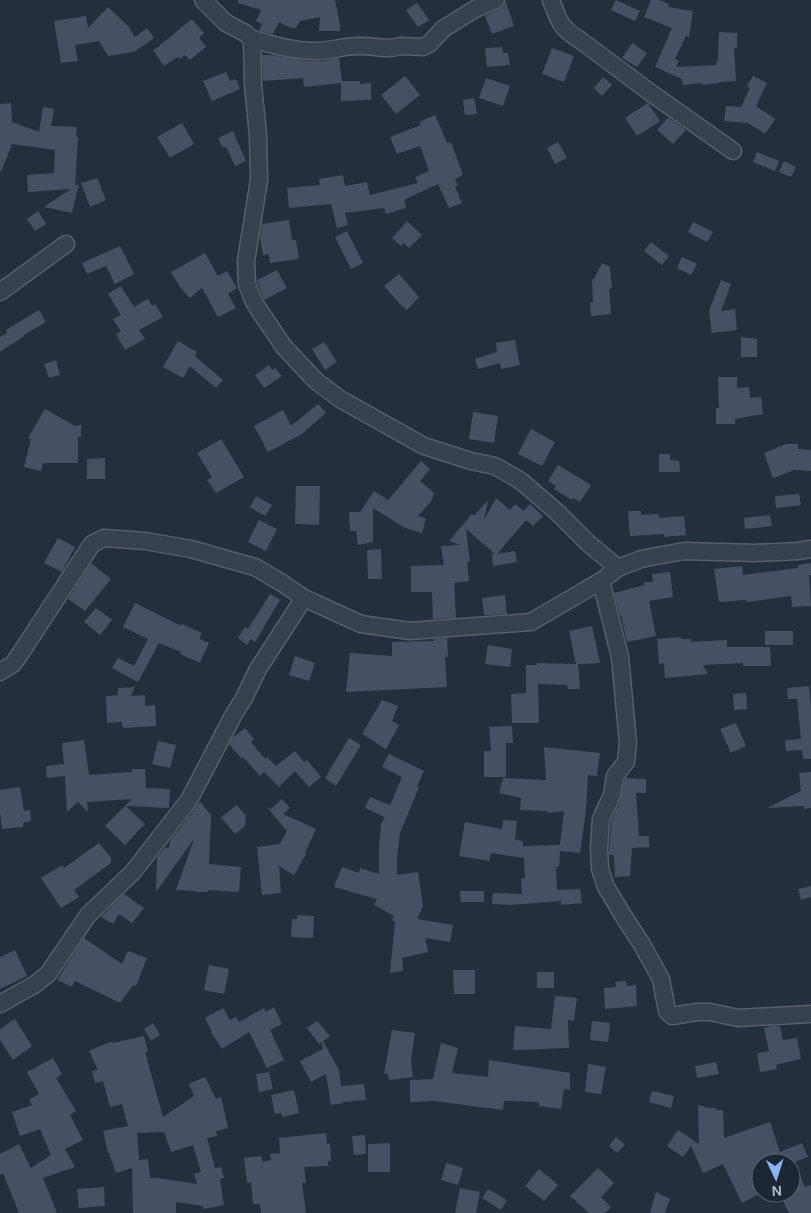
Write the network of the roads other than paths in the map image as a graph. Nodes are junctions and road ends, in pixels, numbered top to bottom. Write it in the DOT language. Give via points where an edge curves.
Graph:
graph roads {
  1 [pos="203,0"];
  2 [pos="496,0"];
  3 [pos="552,0"];
  4 [pos="252,39"];
  5 [pos="733,151"];
  6 [pos="66,244"];
  7 [pos="0,292"];
  8 [pos="811,549"];
  9 [pos="618,568"];
  10 [pos="601,581"];
  11 [pos="304,598"];
  12 [pos="0,672"];
  13 [pos="0,1004"];
  14 [pos="811,1014"];
  1 -- 4 [label="street" via="226,23"];
  2 -- 4 [label="street" via="474,9 423,47 359,46 317,51 288,49"];
  3 -- 5 [label="street" via="561,25 570,34"];
  4 -- 9 [label="street" via="259,180 246,261 247,284 270,327 316,381 340,399 424,446 495,466 521,481"];
  6 -- 7 [label="street"];
  8 -- 9 [label="street" via="755,553 684,551 641,559"];
  9 -- 10 [label="street"];
  10 -- 11 [label="street" via="530,622 410,631 362,624"];
  10 -- 14 [label="street" via="620,657 628,743 626,762 615,776 612,795 602,819 600,870 606,887 661,979 667,1011 672,1016 697,1012 738,1018"];
  11 -- 12 [label="street" via="255,567 191,549 104,538 92,544 13,664"];
  11 -- 13 [label="street" via="258,669 189,800 133,872 88,915 48,974"];
}
